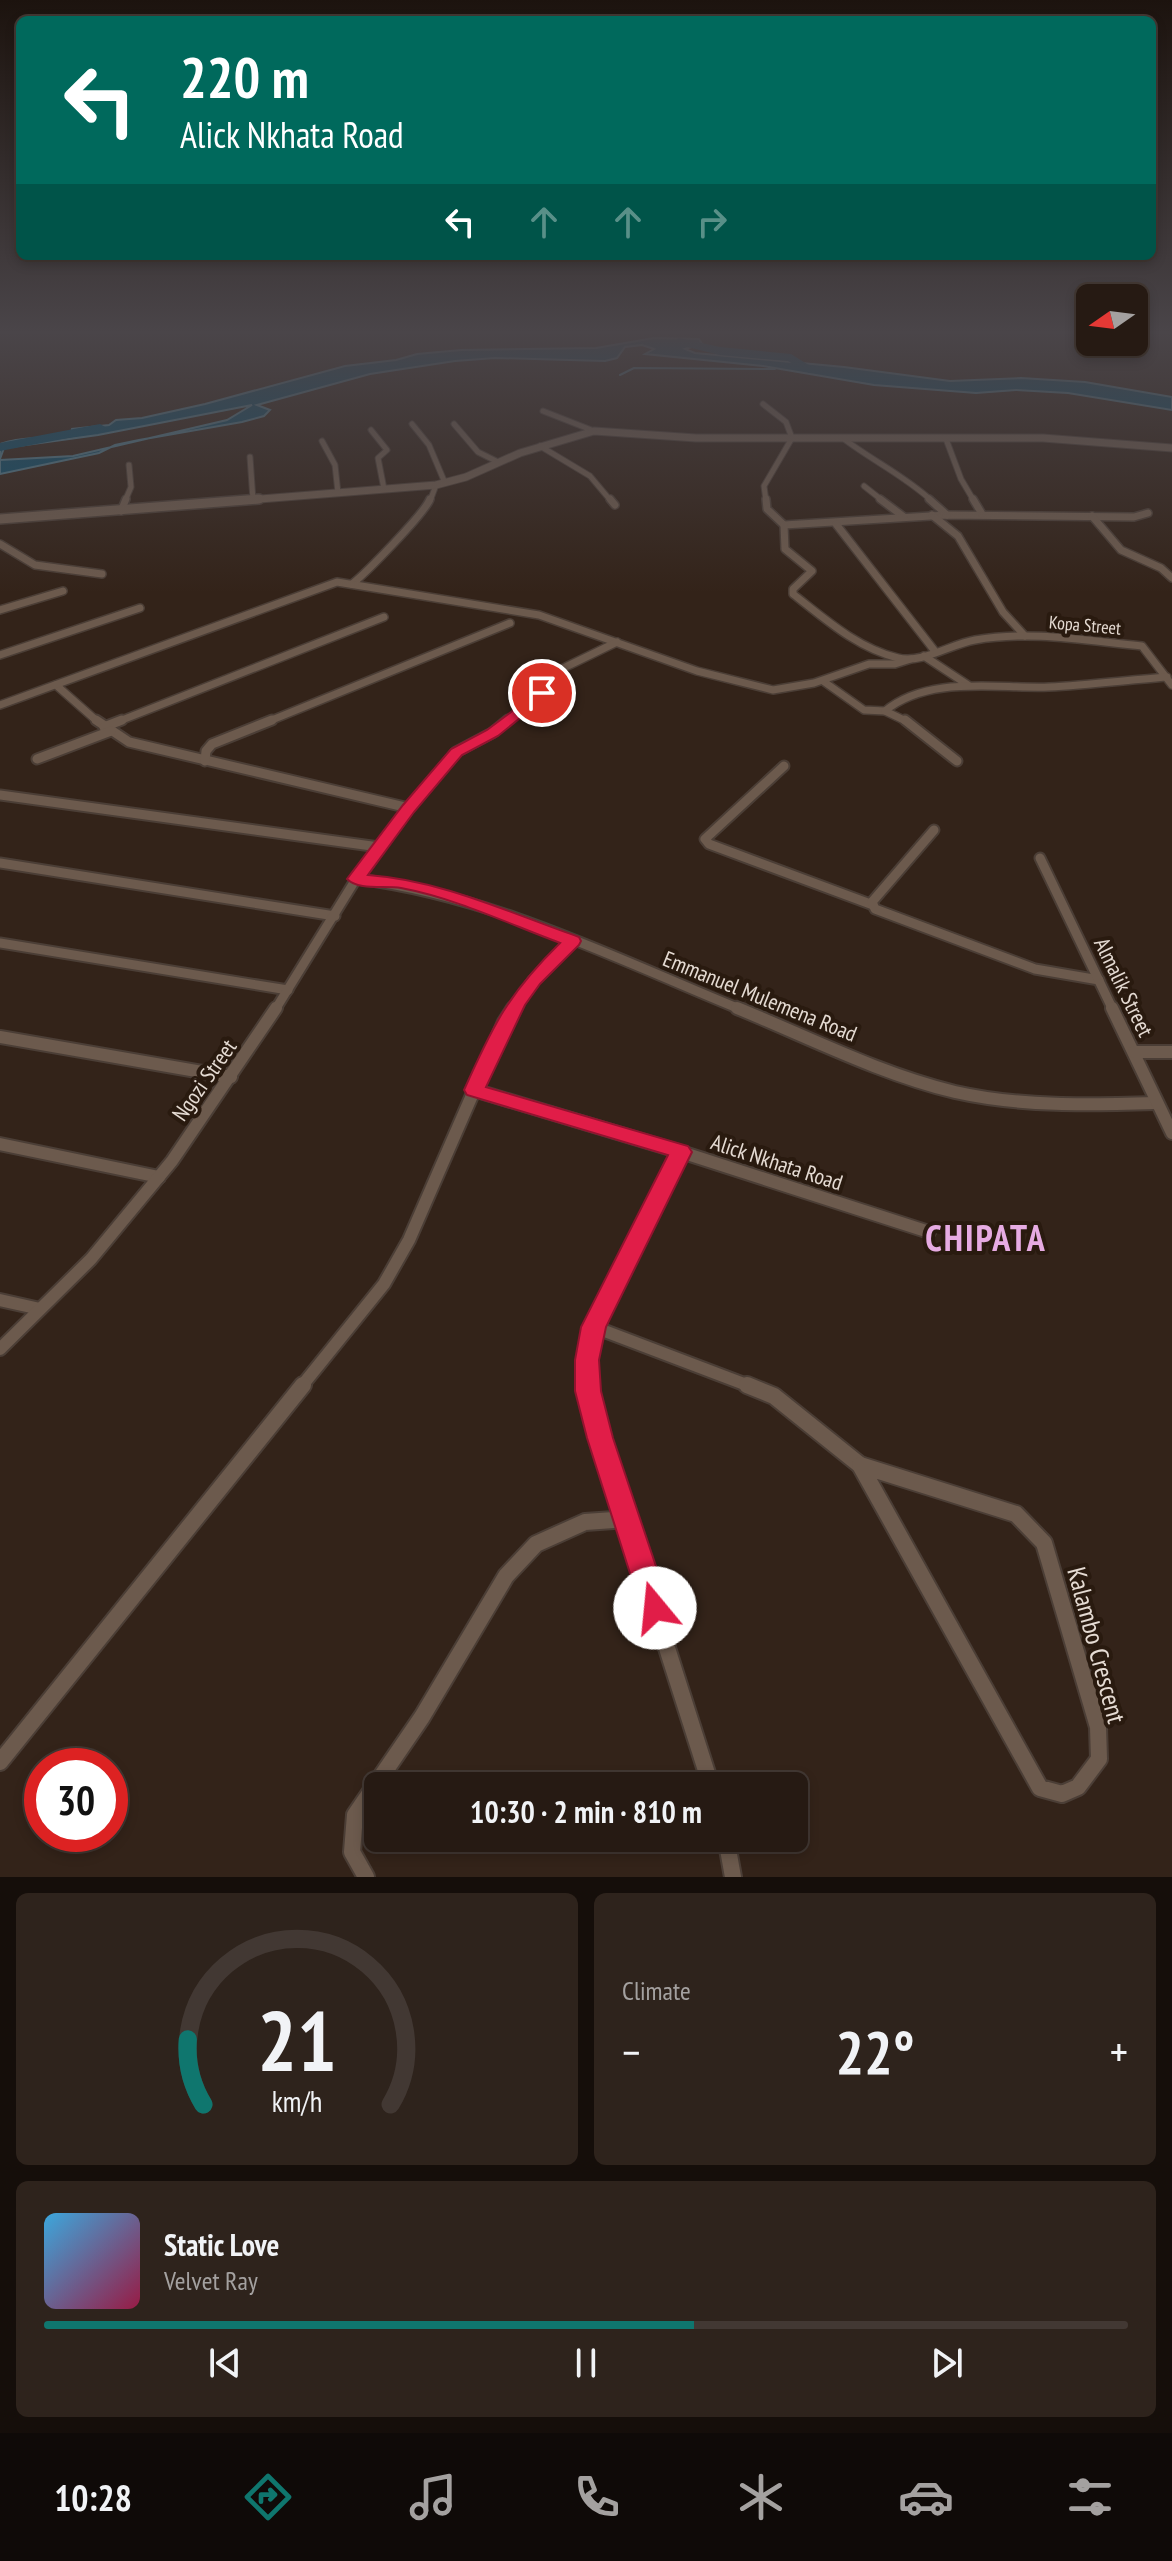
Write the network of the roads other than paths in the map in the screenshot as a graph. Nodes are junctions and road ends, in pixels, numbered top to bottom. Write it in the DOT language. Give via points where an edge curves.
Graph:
graph roads {
  1 [pos="556,418"];
  2 [pos="780,418"];
  3 [pos="412,424"];
  4 [pos="454,424"];
  5 [pos="371,430"];
  6 [pos="594,431"];
  7 [pos="792,438"];
  8 [pos="844,439"];
  9 [pos="946,439"];
  10 [pos="322,441"];
  11 [pos="540,446"];
  12 [pos="1172,448"];
  13 [pos="250,457"];
  14 [pos="498,462"];
  15 [pos="129,465"];
  16 [pos="445,483"];
  17 [pos="436,485"];
  18 [pos="864,486"];
  19 [pos="384,489"];
  20 [pos="338,493"];
  21 [pos="253,500"];
  22 [pos="615,505"];
  23 [pos="121,511"];
  24 [pos="1148,513"];
  25 [pos="982,514"];
  26 [pos="932,515"];
  27 [pos="947,515"];
  28 [pos="1092,516"];
  29 [pos="904,517"];
  30 [pos="0,519"];
  31 [pos="836,524"];
  32 [pos="784,525"];
  33 [pos="0,544"];
  34 [pos="102,574"];
  35 [pos="1172,578"];
  36 [pos="352,584"];
  37 [pos="63,591"];
  38 [pos="140,608"];
  39 [pos="0,610"];
  40 [pos="384,617"];
  41 [pos="510,623"];
  42 [pos="1025,636"];
  43 [pos="617,642"];
  44 [pos="934,650"];
  45 [pos="0,655"];
  46 [pos="924,656"];
  47 [pos="911,659"];
  48 [pos="1172,665"];
  49 [pos="1168,678"];
  50 [pos="823,681"];
  51 [pos="56,685"];
  52 [pos="968,685"];
  53 [pos="0,705"];
  54 [pos="885,711"];
  55 [pos="108,729"];
  56 [pos="37,759"];
  57 [pos="205,761"];
  58 [pos="957,761"];
  59 [pos="784,766"];
  60 [pos="0,795"];
  61 [pos="409,808"];
  62 [pos="934,830"];
  63 [pos="379,847"];
  64 [pos="1040,858"];
  65 [pos="0,863"];
  66 [pos="356,879"];
  67 [pos="873,905"];
  68 [pos="335,916"];
  69 [pos="572,941"];
  70 [pos="0,943"];
  71 [pos="1099,980"];
  72 [pos="288,990"];
  73 [pos="0,1037"];
  74 [pos="1134,1052"];
  75 [pos="1172,1052"];
  76 [pos="231,1077"];
  77 [pos="474,1090"];
  78 [pos="1157,1103"];
  79 [pos="1172,1133"];
  80 [pos="0,1144"];
  81 [pos="681,1152"];
  82 [pos="159,1177"];
  83 [pos="929,1232"];
  84 [pos="0,1300"];
  85 [pos="40,1309"];
  86 [pos="594,1327"];
  87 [pos="0,1349"];
  88 [pos="860,1465"];
  89 [pos="628,1519"];
  90 [pos="0,1762"];
  91 [pos="707,1772"];
  92 [pos="729,1852"];
  93 [pos="366,1877"];
  94 [pos="733,1877"];
  1 -- 6 [label="street"];
  2 -- 7 [label="street"];
  3 -- 16 [label="street" via="433,453"];
  4 -- 14 [label="street" via="478,452"];
  5 -- 19 [label="street" via="387,450 378,458"];
  6 -- 7 [label="street"];
  6 -- 11 [label="street"];
  7 -- 8 [label="street"];
  7 -- 32 [label="street" via="764,486 767,509"];
  8 -- 9 [label="street"];
  8 -- 27 [label="street" via="908,479"];
  9 -- 12 [label="street" via="1043,438"];
  9 -- 25 [label="street"];
  10 -- 20 [label="street" via="335,465"];
  11 -- 14 [label="street"];
  11 -- 22 [label="street" via="590,476"];
  13 -- 21 [label="street"];
  14 -- 16 [label="street"];
  15 -- 23 [label="street" via="131,487"];
  16 -- 17 [label="street"];
  17 -- 19 [label="street"];
  17 -- 36 [label="street" via="432,501 376,565"];
  18 -- 29 [label="street"];
  19 -- 20 [label="street"];
  20 -- 21 [label="street"];
  21 -- 23 [label="street"];
  23 -- 30 [label="street"];
  24 -- 28 [label="street"];
  25 -- 27 [label="street"];
  25 -- 28 [label="street"];
  26 -- 27 [label="street"];
  26 -- 29 [label="street"];
  26 -- 42 [label="street" via="958,536 1003,612"];
  28 -- 35 [label="street" via="1126,554 1158,564"];
  29 -- 31 [label="street"];
  31 -- 32 [label="street"];
  31 -- 44 [label="street"];
  32 -- 47 [label="street" via="785,552 812,571 793,594 850,638"];
  33 -- 34 [label="street" via="16,558 50,570"];
  36 -- 43 [label="street, Kopa Street" via="539,615"];
  36 -- 51 [label="street, Kopa Street" via="323,586"];
  37 -- 39 [label="street"];
  38 -- 45 [label="street"];
  40 -- 55 [label="street"];
  41 -- 57 [label="street" via="212,744"];
  42 -- 44 [label="street, Kopa Street"];
  42 -- 49 [label="street, Kopa Street" via="1142,646"];
  43 -- 50 [label="street, Kopa Street" via="753,687 783,690"];
  43 -- 61 [label="street, Ngozi Street" via="539,681 542,693 532,704 456,752"];
  44 -- 46 [label="street, Kopa Street"];
  46 -- 47 [label="street, Kopa Street"];
  46 -- 52 [label="street"];
  47 -- 50 [label="street, Kopa Street" via="869,664"];
  48 -- 49 [label="street"];
  49 -- 52 [label="street" via="1023,688"];
  50 -- 54 [label="street" via="864,710"];
  51 -- 53 [label="street, Kopa Street"];
  51 -- 55 [label="street"];
  52 -- 54 [label="street" via="916,694"];
  54 -- 58 [label="street" via="901,714"];
  55 -- 56 [label="street"];
  55 -- 57 [label="street" via="129,742"];
  57 -- 61 [label="street"];
  59 -- 67 [label="street" via="705,839"];
  60 -- 63 [label="street"];
  61 -- 63 [label="street, Ngozi Street"];
  62 -- 67 [label="street"];
  63 -- 66 [label="street, Ngozi Street"];
  64 -- 71 [label="street, Almalik Street"];
  65 -- 68 [label="street"];
  66 -- 68 [label="street, Ngozi Street"];
  66 -- 69 [label="street, Emmanuel Mulemena Road" via="436,892"];
  67 -- 71 [label="street" via="1035,969"];
  68 -- 72 [label="street, Ngozi Street"];
  69 -- 77 [label="street" via="517,1002"];
  69 -- 78 [label="street, Emmanuel Mulemena Road" via="908,1078 956,1092 1051,1106"];
  70 -- 72 [label="street"];
  71 -- 74 [label="street, Almalik Street"];
  72 -- 76 [label="street, Ngozi Street"];
  73 -- 76 [label="street"];
  74 -- 75 [label="street"];
  74 -- 78 [label="street, Almalik Street"];
  76 -- 82 [label="street, Ngozi Street"];
  77 -- 81 [label="street, Alick Nkhata Road"];
  77 -- 90 [label="street" via="409,1240 384,1284"];
  78 -- 79 [label="street, Almalik Street"];
  80 -- 82 [label="street"];
  81 -- 83 [label="street, Alick Nkhata Road"];
  81 -- 86 [label="street"];
  82 -- 85 [label="street, Ngozi Street" via="91,1259"];
  84 -- 85 [label="street"];
  85 -- 87 [label="street, Ngozi Street"];
  86 -- 88 [label="street, Kalambo Crescent" via="774,1396"];
  86 -- 89 [label="street" via="588,1391"];
  88 -- 88 [label="street, Kalambo Crescent" via="1040,1788 1062,1794 1078,1787 1099,1759 1098,1727 1044,1543 1016,1514"];
  89 -- 91 [label="street"];
  89 -- 93 [label="street" via="585,1522 536,1544 506,1576 422,1717 355,1815 352,1852"];
  92 -- 94 [label="street"];
}
